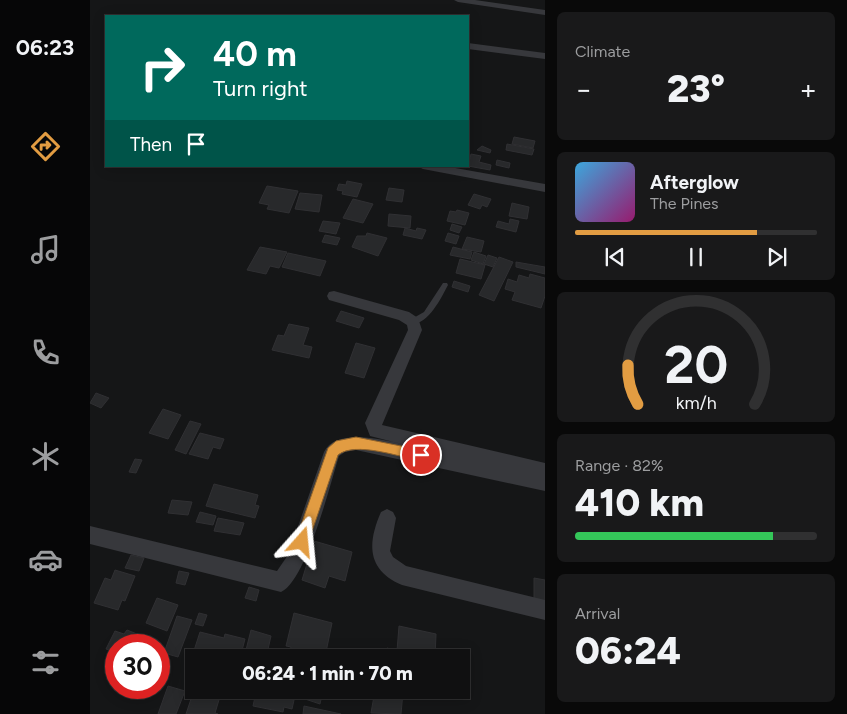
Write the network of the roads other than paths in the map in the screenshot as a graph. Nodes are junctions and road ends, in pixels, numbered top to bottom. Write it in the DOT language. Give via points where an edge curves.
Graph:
graph roads {
  1 [pos="458,0"];
  2 [pos="544,13"];
  3 [pos="469,46"];
  4 [pos="544,56"];
  5 [pos="428,167"];
  6 [pos="544,188"];
  7 [pos="445,285"];
  8 [pos="334,296"];
  9 [pos="413,322"];
  10 [pos="544,472"];
  11 [pos="544,483"];
  12 [pos="387,518"];
  13 [pos="90,534"];
  14 [pos="544,610"];
  1 -- 2 [label="street"];
  3 -- 4 [label="street"];
  5 -- 6 [label="street"];
  7 -- 9 [label="lane" via="427,314"];
  8 -- 9 [label="street" via="404,316"];
  9 -- 10 [label="street" via="415,330 373,423 376,431"];
  11 -- 13 [label="street" via="386,447 356,443 341,445 332,452 296,560 282,582"];
  12 -- 14 [label="street" via="379,550 382,560 393,570 402,575"];
}
